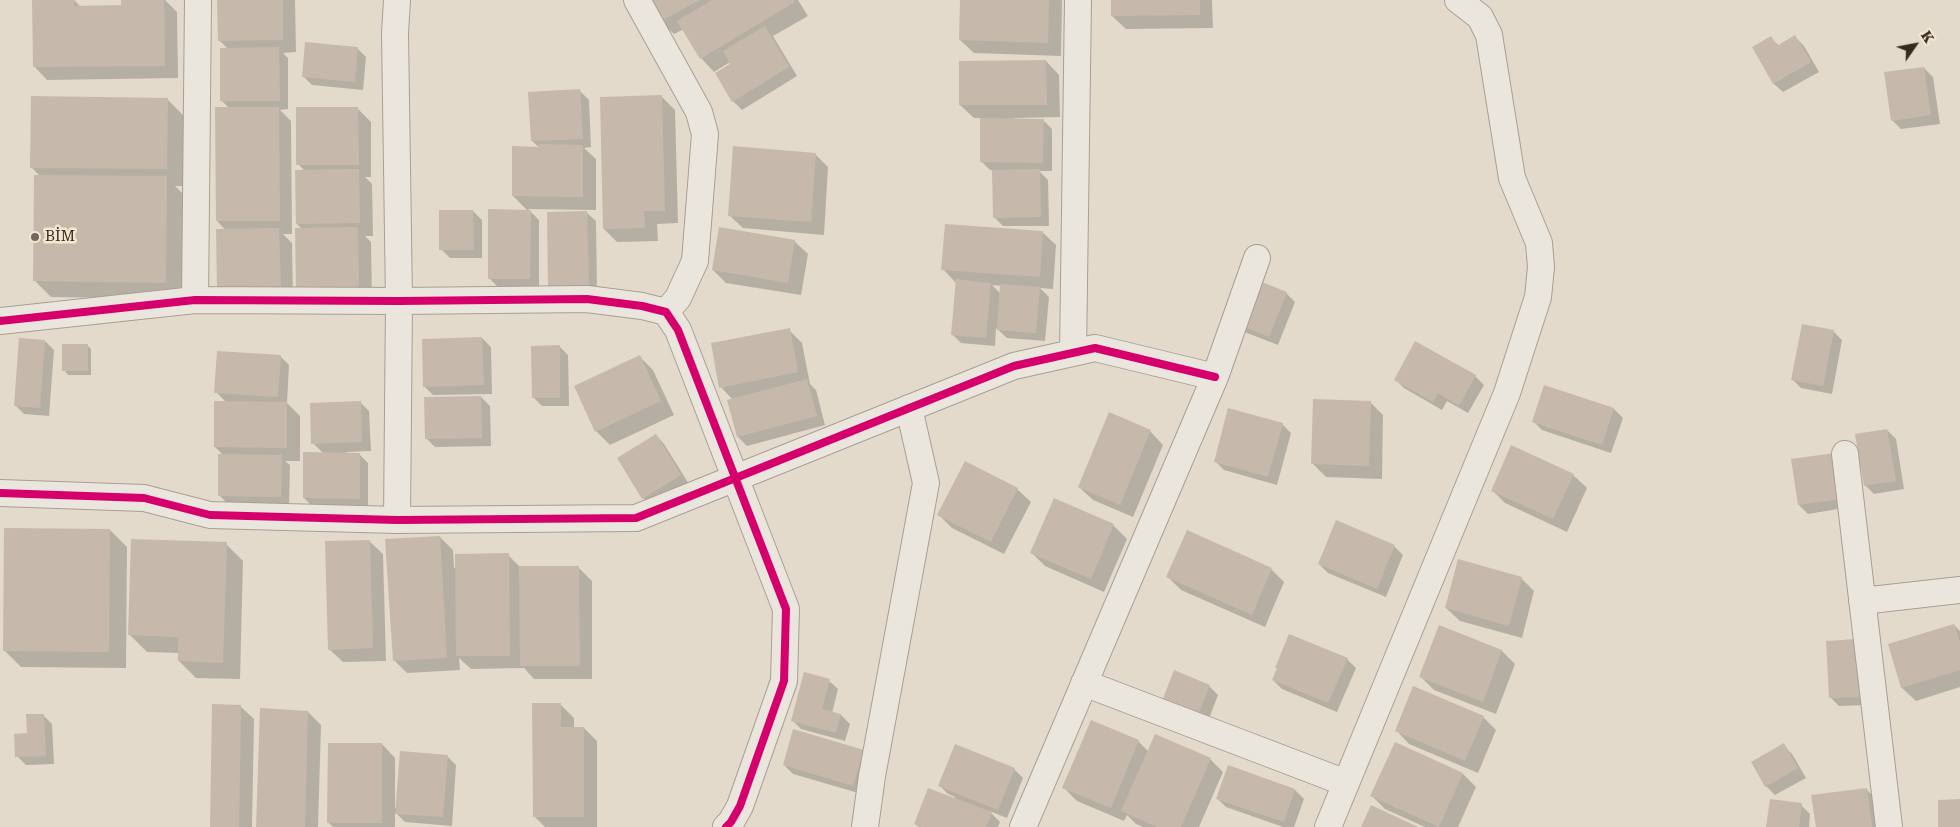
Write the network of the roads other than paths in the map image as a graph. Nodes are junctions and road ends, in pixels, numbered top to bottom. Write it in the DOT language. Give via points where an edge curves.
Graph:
graph roads {
  1 [pos="198,0"];
  2 [pos="397,0"];
  3 [pos="637,0"];
  4 [pos="1078,0"];
  5 [pos="1458,0"];
  6 [pos="1257,258"];
  7 [pos="195,300"];
  8 [pos="399,301"];
  9 [pos="666,312"];
  10 [pos="0,321"];
  11 [pos="1073,353"];
  12 [pos="1215,377"];
  13 [pos="910,408"];
  14 [pos="1845,454"];
  15 [pos="736,477"];
  16 [pos="0,493"];
  17 [pos="397,520"];
  18 [pos="1960,590"];
  19 [pos="1862,601"];
  20 [pos="1084,683"];
  21 [pos="1346,783"];
  22 [pos="726,827"];
  23 [pos="864,827"];
  24 [pos="1023,827"];
  25 [pos="1328,827"];
  26 [pos="1889,827"];
  1 -- 7 [label="street"];
  2 -- 8 [label="street"];
  3 -- 9 [label="street" via="699,112 705,134 695,261 678,298"];
  4 -- 11 [label="street"];
  5 -- 21 [label="street" via="1480,17 1489,35 1512,178 1539,243 1542,266 1538,297 1507,393"];
  6 -- 12 [label="street"];
  7 -- 8 [label="street"];
  7 -- 10 [label="street"];
  8 -- 9 [label="street" via="587,300"];
  8 -- 17 [label="street"];
  9 -- 15 [label="street" via="678,330"];
  11 -- 12 [label="street" via="1095,348"];
  11 -- 13 [label="street" via="1014,366"];
  12 -- 20 [label="street"];
  13 -- 15 [label="street"];
  13 -- 23 [label="street" via="926,483"];
  14 -- 19 [label="street"];
  15 -- 17 [label="street" via="636,518"];
  15 -- 22 [label="street" via="786,609 786,636 784,681 740,806"];
  16 -- 17 [label="street" via="144,498 210,515"];
  18 -- 19 [label="street"];
  19 -- 26 [label="street"];
  20 -- 21 [label="street"];
  20 -- 24 [label="street"];
  21 -- 25 [label="street"];
}
